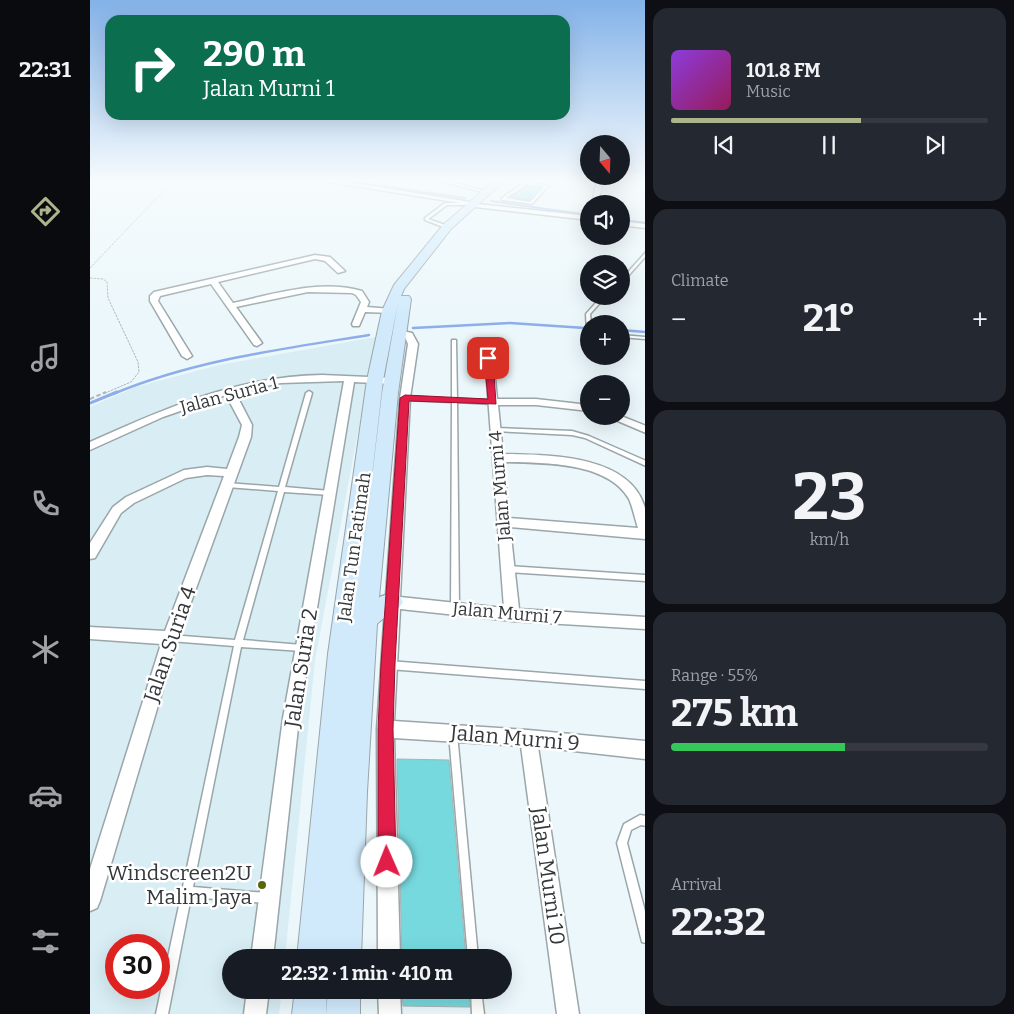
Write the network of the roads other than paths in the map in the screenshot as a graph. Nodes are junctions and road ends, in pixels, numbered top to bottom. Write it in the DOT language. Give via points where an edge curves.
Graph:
graph roads {
  1 [pos="447,227"];
  2 [pos="456,227"];
  3 [pos="645,253"];
  4 [pos="341,271"];
  5 [pos="630,272"];
  6 [pos="213,280"];
  7 [pos="596,305"];
  8 [pos="230,306"];
  9 [pos="362,309"];
  10 [pos="388,311"];
  11 [pos="588,315"];
  12 [pos="356,324"];
  13 [pos="398,333"];
  14 [pos="630,337"];
  15 [pos="645,338"];
  16 [pos="454,341"];
  17 [pos="257,343"];
  18 [pos="188,356"];
  19 [pos="488,358"];
  20 [pos="349,379"];
  21 [pos="384,380"];
  22 [pos="230,392"];
  23 [pos="309,393"];
  24 [pos="405,398"];
  25 [pos="456,400"];
  26 [pos="492,402"];
  27 [pos="580,407"];
  28 [pos="630,424"];
  29 [pos="495,430"];
  30 [pos="645,430"];
  31 [pos="90,446"];
  32 [pos="498,458"];
  33 [pos="645,464"];
  34 [pos="230,479"];
  35 [pos="281,490"];
  36 [pos="330,493"];
  37 [pos="503,522"];
  38 [pos="645,534"];
  39 [pos="90,554"];
  40 [pos="508,569"];
  41 [pos="645,578"];
  42 [pos="369,604"];
  43 [pos="455,609"];
  44 [pos="512,615"];
  45 [pos="645,623"];
  46 [pos="90,634"];
  47 [pos="170,638"];
  48 [pos="238,643"];
  49 [pos="303,648"];
  50 [pos="388,664"];
  51 [pos="645,685"];
  52 [pos="385,729"];
  53 [pos="453,733"];
  54 [pos="528,738"];
  55 [pos="645,750"];
  56 [pos="645,821"];
  57 [pos="187,892"];
  58 [pos="270,898"];
  59 [pos="90,902"];
  60 [pos="645,938"];
  61 [pos="263,949"];
  62 [pos="314,949"];
  63 [pos="345,949"];
  64 [pos="389,949"];
  65 [pos="472,949"];
  66 [pos="257,999"];
  67 [pos="310,999"];
  68 [pos="344,999"];
  69 [pos="389,999"];
  70 [pos="477,999"];
  71 [pos="162,1014"];
  72 [pos="255,1014"];
  73 [pos="309,1014"];
  74 [pos="343,1014"];
  75 [pos="390,1014"];
  76 [pos="478,1014"];
  77 [pos="568,1014"];
  1 -- 10 [label="main road, Jalan Tun Fatimah" via="398,288"];
  2 -- 13 [label="main road, Jalan Tun Fatimah" via="432,255 410,290 402,307"];
  3 -- 5 [label="lane"];
  4 -- 6 [label="street" via="320,257"];
  6 -- 8 [label="street"];
  6 -- 18 [label="street" via="162,292 153,299"];
  7 -- 11 [label="lane"];
  8 -- 9 [label="street" via="308,290 352,291 363,297"];
  8 -- 17 [label="street"];
  9 -- 10 [label="street"];
  9 -- 12 [label="street"];
  10 -- 21 [label="main road, Jalan Tun Fatimah"];
  13 -- 21 [label="main road, Jalan Tun Fatimah"];
  13 -- 24 [label="street" via="409,335 413,340"];
  14 -- 15 [label="lane"];
  16 -- 25 [label="lane"];
  19 -- 26 [label="street, Jalan Murni 4"];
  20 -- 21 [label="street, Jalan Suria 1"];
  20 -- 22 [label="street, Jalan Suria 1" via="281,380"];
  20 -- 36 [label="street, Jalan Suria 2"];
  21 -- 42 [label="main road, Jalan Tun Fatimah"];
  22 -- 31 [label="street, Jalan Suria 1" via="186,405"];
  22 -- 34 [label="street, Jalan Suria 4" via="247,425"];
  23 -- 35 [label="lane"];
  24 -- 25 [label="lane"];
  24 -- 42 [label="street"];
  25 -- 26 [label="lane"];
  25 -- 43 [label="lane"];
  26 -- 27 [label="street"];
  26 -- 29 [label="street, Jalan Murni 4"];
  28 -- 30 [label="street"];
  29 -- 32 [label="street, Jalan Murni 4"];
  29 -- 33 [label="lane" via="572,433"];
  32 -- 37 [label="street, Jalan Murni 4"];
  32 -- 38 [label="street" via="568,461 606,474 620,482 632,495"];
  34 -- 35 [label="lane"];
  34 -- 39 [label="street" via="207,471 184,474 130,500 117,510"];
  34 -- 47 [label="street, Jalan Suria 4"];
  35 -- 36 [label="lane"];
  35 -- 48 [label="lane"];
  36 -- 49 [label="street, Jalan Suria 2"];
  37 -- 38 [label="street"];
  37 -- 40 [label="street, Jalan Murni 4"];
  40 -- 41 [label="lane"];
  40 -- 44 [label="street, Jalan Murni 4"];
  42 -- 43 [label="street, Jalan Murni 7"];
  42 -- 50 [label="street"];
  42 -- 62 [label="main road, Jalan Tun Fatimah" via="340,654"];
  42 -- 63 [label="main road, Jalan Tun Fatimah" via="353,792"];
  43 -- 44 [label="street, Jalan Murni 7"];
  44 -- 45 [label="street, Jalan Murni 7"];
  46 -- 47 [label="street"];
  47 -- 48 [label="lane"];
  47 -- 59 [label="street, Jalan Suria 4"];
  48 -- 49 [label="lane"];
  48 -- 57 [label="lane"];
  49 -- 58 [label="street, Jalan Suria 2"];
  50 -- 51 [label="lane"];
  50 -- 52 [label="street"];
  52 -- 53 [label="street, Jalan Murni 9"];
  52 -- 64 [label="street"];
  53 -- 54 [label="street, Jalan Murni 9"];
  53 -- 65 [label="lane"];
  54 -- 55 [label="street, Jalan Murni 9"];
  54 -- 77 [label="street, Jalan Murni 10"];
  56 -- 60 [label="lane" via="640,820 627,827 622,843"];
  57 -- 58 [label="lane"];
  57 -- 71 [label="lane"];
  58 -- 61 [label="street, Jalan Suria 2"];
  66 -- 72 [label="street"];
  67 -- 73 [label="main road"];
  68 -- 74 [label="main road"];
  69 -- 75 [label="street"];
  70 -- 76 [label="lane"];
}
